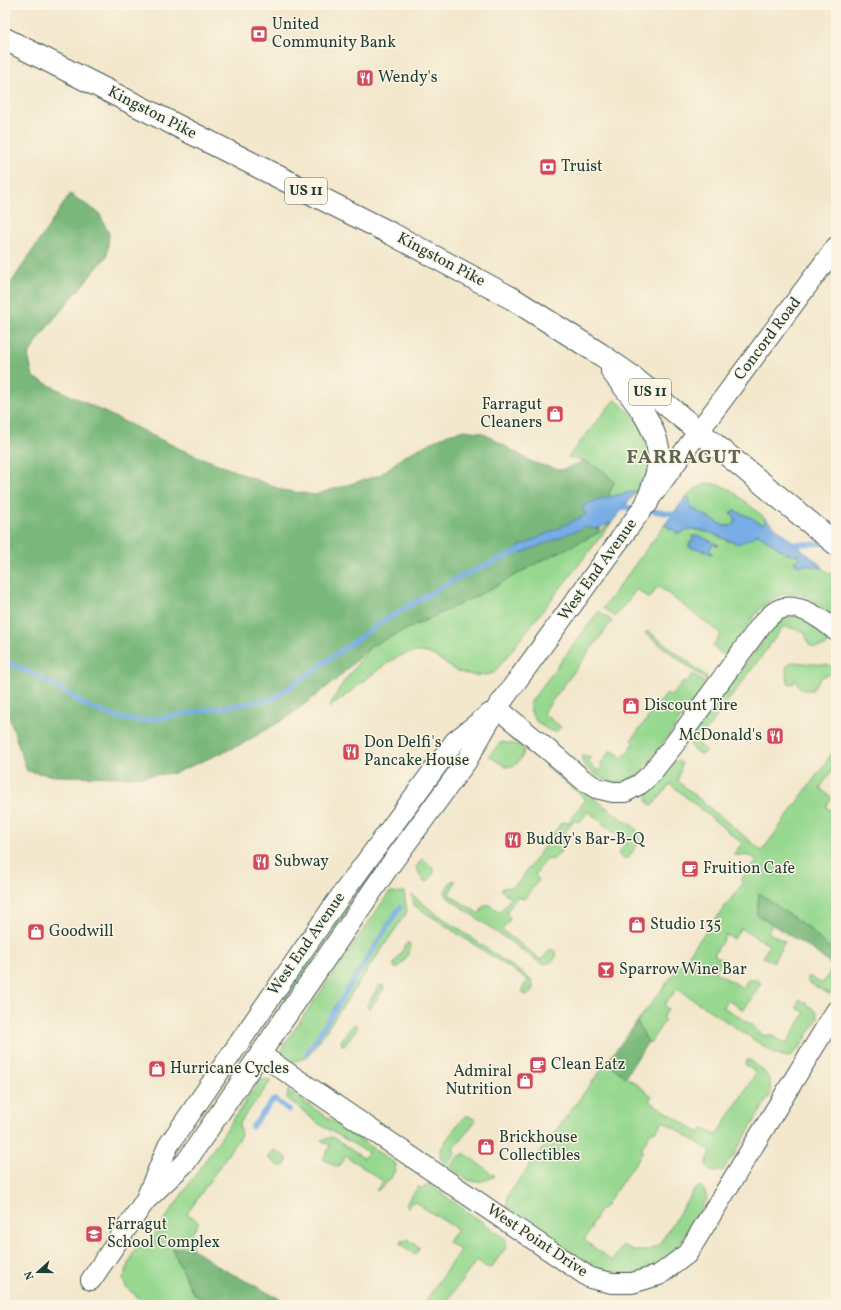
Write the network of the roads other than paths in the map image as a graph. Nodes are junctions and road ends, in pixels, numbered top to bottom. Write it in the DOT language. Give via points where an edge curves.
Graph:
graph roads {
  1 [pos="5,39"];
  2 [pos="836,247"];
  3 [pos="600,354"];
  4 [pos="699,431"];
  5 [pos="649,498"];
  6 [pos="836,544"];
  7 [pos="836,630"];
  8 [pos="497,708"];
  9 [pos="836,1012"];
  10 [pos="260,1054"];
  11 [pos="145,1201"];
  12 [pos="92,1280"];
  1 -- 3 [label="main road, Kingston Pike / US 11" via="392,234 518,302"];
  2 -- 4 [label="street, Concord Road"];
  3 -- 4 [label="main road, Kingston Pike / US 11"];
  3 -- 5 [label="main road" via="642,410 656,439 659,456"];
  4 -- 5 [label="street, West End Avenue"];
  4 -- 6 [label="main road, Kingston Pike / US 11"];
  5 -- 8 [label="street, West End Avenue"];
  7 -- 8 [label="street" via="812,613 796,608 781,608 772,613 650,775 626,792 596,788 582,779"];
  8 -- 10 [label="street, West End Avenue" via="466,762 388,868"];
  8 -- 11 [label="street, West End Avenue" via="454,741 337,901 168,1146"];
  9 -- 10 [label="street, West Point Drive" via="687,1254 659,1275 632,1283 612,1283 590,1278"];
  10 -- 11 [label="street, West End Avenue" via="186,1162"];
  11 -- 12 [label="street, West End Avenue"];
}
